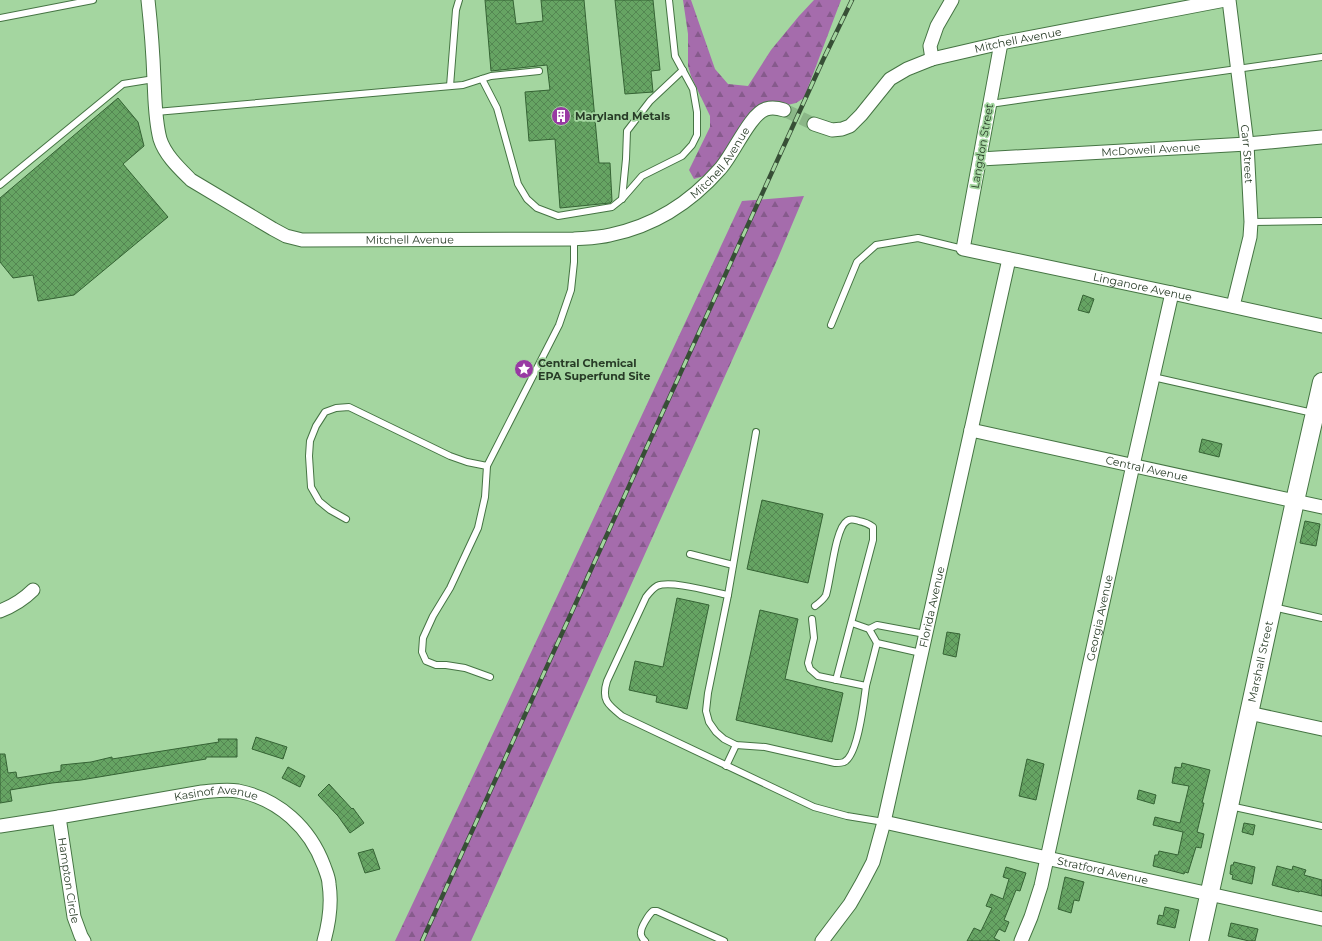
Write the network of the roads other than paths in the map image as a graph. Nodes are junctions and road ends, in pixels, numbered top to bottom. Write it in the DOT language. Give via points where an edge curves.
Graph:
graph roads {
  1 [pos="93,0"];
  2 [pos="148,0"];
  3 [pos="459,0"];
  4 [pos="669,0"];
  5 [pos="952,0"];
  6 [pos="1225,0"];
  7 [pos="1229,0"];
  8 [pos="0,18"];
  9 [pos="1001,44"];
  10 [pos="1322,57"];
  11 [pos="932,59"];
  12 [pos="682,70"];
  13 [pos="1238,70"];
  14 [pos="539,71"];
  15 [pos="154,79"];
  16 [pos="482,79"];
  17 [pos="450,86"];
  18 [pos="990,104"];
  19 [pos="784,110"];
  20 [pos="156,112"];
  21 [pos="814,124"];
  22 [pos="1322,137"];
  23 [pos="1246,144"];
  24 [pos="980,159"];
  25 [pos="0,185"];
  26 [pos="622,199"];
  27 [pos="1322,221"];
  28 [pos="1251,222"];
  29 [pos="574,239"];
  30 [pos="963,249"];
  31 [pos="1009,259"];
  32 [pos="1172,293"];
  33 [pos="1234,306"];
  34 [pos="831,325"];
  35 [pos="1322,326"];
  36 [pos="1153,377"];
  37 [pos="1322,382"];
  38 [pos="1318,414"];
  39 [pos="971,430"];
  40 [pos="756,432"];
  41 [pos="1133,465"];
  42 [pos="487,466"];
  43 [pos="1294,501"];
  44 [pos="1322,507"];
  45 [pos="346,519"];
  46 [pos="690,554"];
  47 [pos="733,565"];
  48 [pos="33,590"];
  49 [pos="728,595"];
  50 [pos="815,606"];
  51 [pos="1272,607"];
  52 [pos="0,611"];
  53 [pos="1322,618"];
  54 [pos="812,619"];
  55 [pos="852,623"];
  56 [pos="869,629"];
  57 [pos="925,634"];
  58 [pos="877,643"];
  59 [pos="921,653"];
  60 [pos="490,677"];
  61 [pos="836,680"];
  62 [pos="866,686"];
  63 [pos="1249,713"];
  64 [pos="1322,729"];
  65 [pos="736,745"];
  66 [pos="726,766"];
  67 [pos="1229,806"];
  68 [pos="59,817"];
  69 [pos="884,822"];
  70 [pos="0,826"];
  71 [pos="1322,826"];
  72 [pos="1047,858"];
  73 [pos="1210,894"];
  74 [pos="1322,918"];
  75 [pos="84,941"];
  76 [pos="324,941"];
  77 [pos="645,941"];
  78 [pos="724,941"];
  79 [pos="822,941"];
  80 [pos="1021,941"];
  81 [pos="1199,941"];
  1 -- 8 [label="lane"];
  2 -- 15 [label="street, Mitchell Avenue"];
  3 -- 17 [label="lane"];
  4 -- 12 [label="lane" via="675,56"];
  5 -- 11 [label="street" via="937,26 930,46"];
  6 -- 9 [label="street, Mitchell Avenue"];
  7 -- 13 [label="street, Carr Street"];
  9 -- 11 [label="street, Mitchell Avenue"];
  9 -- 18 [label="street, Langdon Street"];
  10 -- 13 [label="lane"];
  11 -- 21 [label="street, Mitchell Avenue" via="890,79 850,126 832,130"];
  12 -- 26 [label="lane" via="650,101 627,131"];
  12 -- 26 [label="lane" via="693,89 697,135 682,156 642,176"];
  13 -- 18 [label="lane"];
  13 -- 23 [label="street, Carr Street"];
  14 -- 16 [label="lane"];
  15 -- 20 [label="street, Mitchell Avenue"];
  15 -- 25 [label="lane" via="123,84"];
  16 -- 17 [label="lane"];
  16 -- 26 [label="lane" via="497,108 518,184 527,199 537,208 558,216 612,207"];
  17 -- 20 [label="lane"];
  18 -- 24 [label="street, Langdon Street"];
  19 -- 29 [label="street, Mitchell Avenue" via="765,109 756,115 728,161 691,198 666,214 640,227 609,235"];
  20 -- 29 [label="street, Mitchell Avenue" via="160,139 168,156 180,170 191,180 286,236 302,240"];
  22 -- 23 [label="street, McDowell Avenue"];
  23 -- 24 [label="street, McDowell Avenue"];
  23 -- 28 [label="street, Carr Street"];
  24 -- 30 [label="street, Langdon Street"];
  27 -- 28 [label="lane"];
  28 -- 33 [label="street, Carr Street"];
  29 -- 42 [label="lane" via="571,290 559,325"];
  30 -- 31 [label="street, Linganore Avenue"];
  30 -- 34 [label="lane" via="918,238 876,245 857,262"];
  31 -- 32 [label="street, Linganore Avenue"];
  31 -- 39 [label="street, Florida Avenue"];
  32 -- 33 [label="street, Linganore Avenue"];
  32 -- 36 [label="street, Georgia Avenue"];
  33 -- 35 [label="street, Linganore Avenue"];
  36 -- 38 [label="lane"];
  36 -- 41 [label="street, Georgia Avenue"];
  37 -- 38 [label="street, Marshall Street"];
  38 -- 43 [label="street, Marshall Street"];
  39 -- 41 [label="street, Central Avenue"];
  39 -- 57 [label="street, Florida Avenue"];
  40 -- 47 [label="lane"];
  41 -- 43 [label="street, Central Avenue"];
  41 -- 72 [label="street, Georgia Avenue"];
  42 -- 45 [label="lane" via="450,456 349,407 325,412 310,442 311,487 319,501"];
  42 -- 60 [label="lane" via="485,497 478,528 423,638 422,652 426,661 436,665 464,668"];
  43 -- 44 [label="street, Central Avenue"];
  43 -- 51 [label="street, Marshall Street"];
  46 -- 47 [label="lane"];
  47 -- 49 [label="lane"];
  48 -- 52 [label="street" via="15,605"];
  49 -- 65 [label="lane" via="706,711 709,722 716,732"];
  49 -- 66 [label="lane" via="677,585 665,584 656,587 646,597 604,689 609,706 622,716"];
  50 -- 55 [label="lane" via="825,596 842,526 851,519 863,521 873,527 873,540"];
  51 -- 53 [label="lane"];
  51 -- 63 [label="street, Marshall Street"];
  54 -- 61 [label="lane" via="814,638 808,663 810,670 818,676"];
  55 -- 56 [label="lane"];
  55 -- 61 [label="lane"];
  56 -- 57 [label="lane" via="877,625"];
  56 -- 58 [label="lane"];
  57 -- 59 [label="street, Florida Avenue"];
  58 -- 59 [label="lane"];
  58 -- 62 [label="lane"];
  59 -- 69 [label="street, Florida Avenue"];
  61 -- 62 [label="lane"];
  62 -- 65 [label="lane" via="856,742 851,757 844,762 835,763 765,746"];
  63 -- 64 [label="street"];
  63 -- 67 [label="street, Marshall Street"];
  65 -- 66 [label="lane"];
  66 -- 69 [label="lane" via="814,807"];
  67 -- 71 [label="lane"];
  67 -- 73 [label="street, Marshall Street"];
  68 -- 70 [label="street, Kasinof Avenue"];
  68 -- 75 [label="street, Hampton Circle" via="74,918"];
  68 -- 76 [label="street, Kasinof Avenue" via="202,792 222,790 258,797 295,819 309,836 321,858 329,883 330,905 329,926"];
  69 -- 72 [label="street, Stratford Avenue"];
  69 -- 79 [label="street, Florida Avenue" via="873,862 850,904"];
  72 -- 73 [label="street, Stratford Avenue"];
  72 -- 80 [label="street, Georgia Avenue" via="1039,892"];
  73 -- 74 [label="street, Stratford Avenue"];
  73 -- 81 [label="street, Marshall Street"];
  77 -- 78 [label="lane" via="640,932 649,914 656,911"];
}
